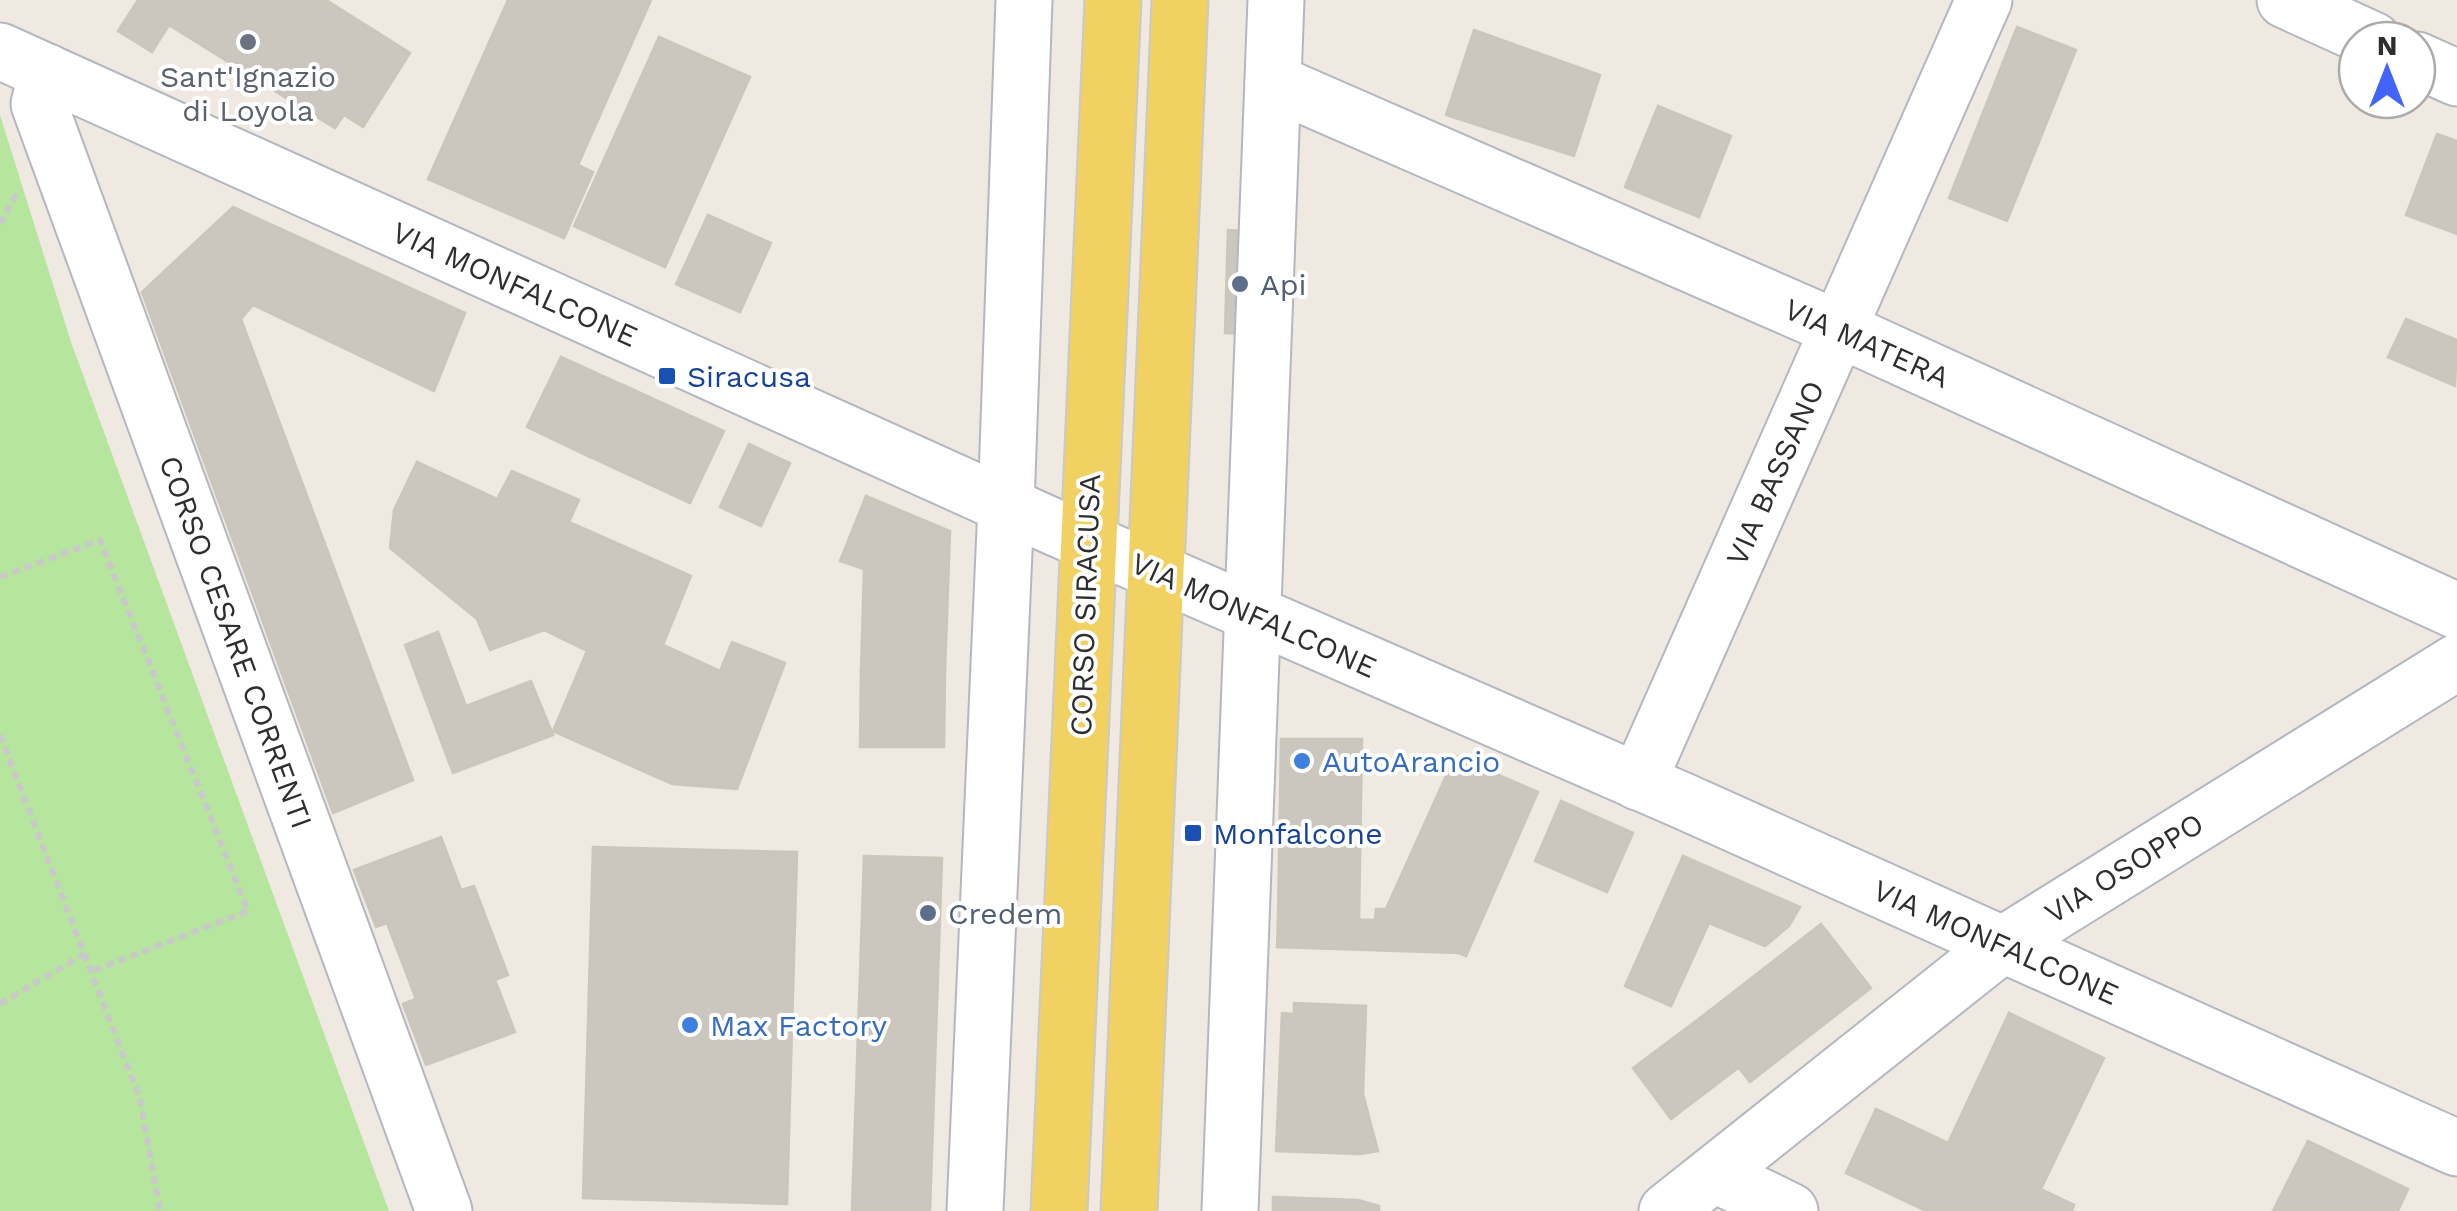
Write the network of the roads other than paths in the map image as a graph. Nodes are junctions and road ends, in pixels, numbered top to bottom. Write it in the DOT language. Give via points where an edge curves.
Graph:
graph roads {
  1 [pos="1024,0"];
  2 [pos="1114,0"];
  3 [pos="1180,0"];
  4 [pos="1276,0"];
  5 [pos="1984,0"];
  6 [pos="2285,0"];
  7 [pos="2337,24"];
  8 [pos="24,62"];
  9 [pos="1273,82"];
  10 [pos="1839,330"];
  11 [pos="1006,506"];
  12 [pos="1088,542"];
  13 [pos="1156,572"];
  14 [pos="2457,611"];
  15 [pos="1251,614"];
  16 [pos="2457,662"];
  17 [pos="1638,782"];
  18 [pos="2002,945"];
  19 [pos="2457,1148"];
  20 [pos="1714,1174"];
  21 [pos="444,1211"];
  22 [pos="975,1211"];
  23 [pos="1059,1211"];
  24 [pos="1129,1211"];
  25 [pos="1230,1211"];
  26 [pos="1668,1211"];
  27 [pos="1790,1211"];
  1 -- 11 [label="street"];
  2 -- 12 [label="main road, CORSO SIRACUSA"];
  3 -- 13 [label="main road"];
  4 -- 9 [label="street"];
  5 -- 10 [label="street, VIA BASSANO"];
  6 -- 7 [label="street"];
  8 -- 11 [label="street, VIA MONFALCONE"];
  8 -- 21 [label="street, CORSO CESARE CORRENTI"];
  9 -- 10 [label="street, VIA MATERA"];
  9 -- 15 [label="street"];
  10 -- 14 [label="street, VIA MATERA"];
  10 -- 17 [label="street, VIA BASSANO"];
  11 -- 12 [label="street, VIA MONFALCONE"];
  11 -- 22 [label="street"];
  12 -- 13 [label="street, VIA MONFALCONE"];
  12 -- 23 [label="main road, CORSO SIRACUSA"];
  13 -- 15 [label="street, VIA MONFALCONE"];
  13 -- 24 [label="main road"];
  15 -- 17 [label="street, VIA MONFALCONE"];
  15 -- 25 [label="street"];
  16 -- 18 [label="street, VIA OSOPPO"];
  17 -- 18 [label="street, VIA MONFALCONE"];
  18 -- 19 [label="street, VIA MONFALCONE"];
  18 -- 20 [label="street, VIA OSOPPO"];
  20 -- 26 [label="street, VIA OSOPPO"];
  20 -- 27 [label="street"];
}
